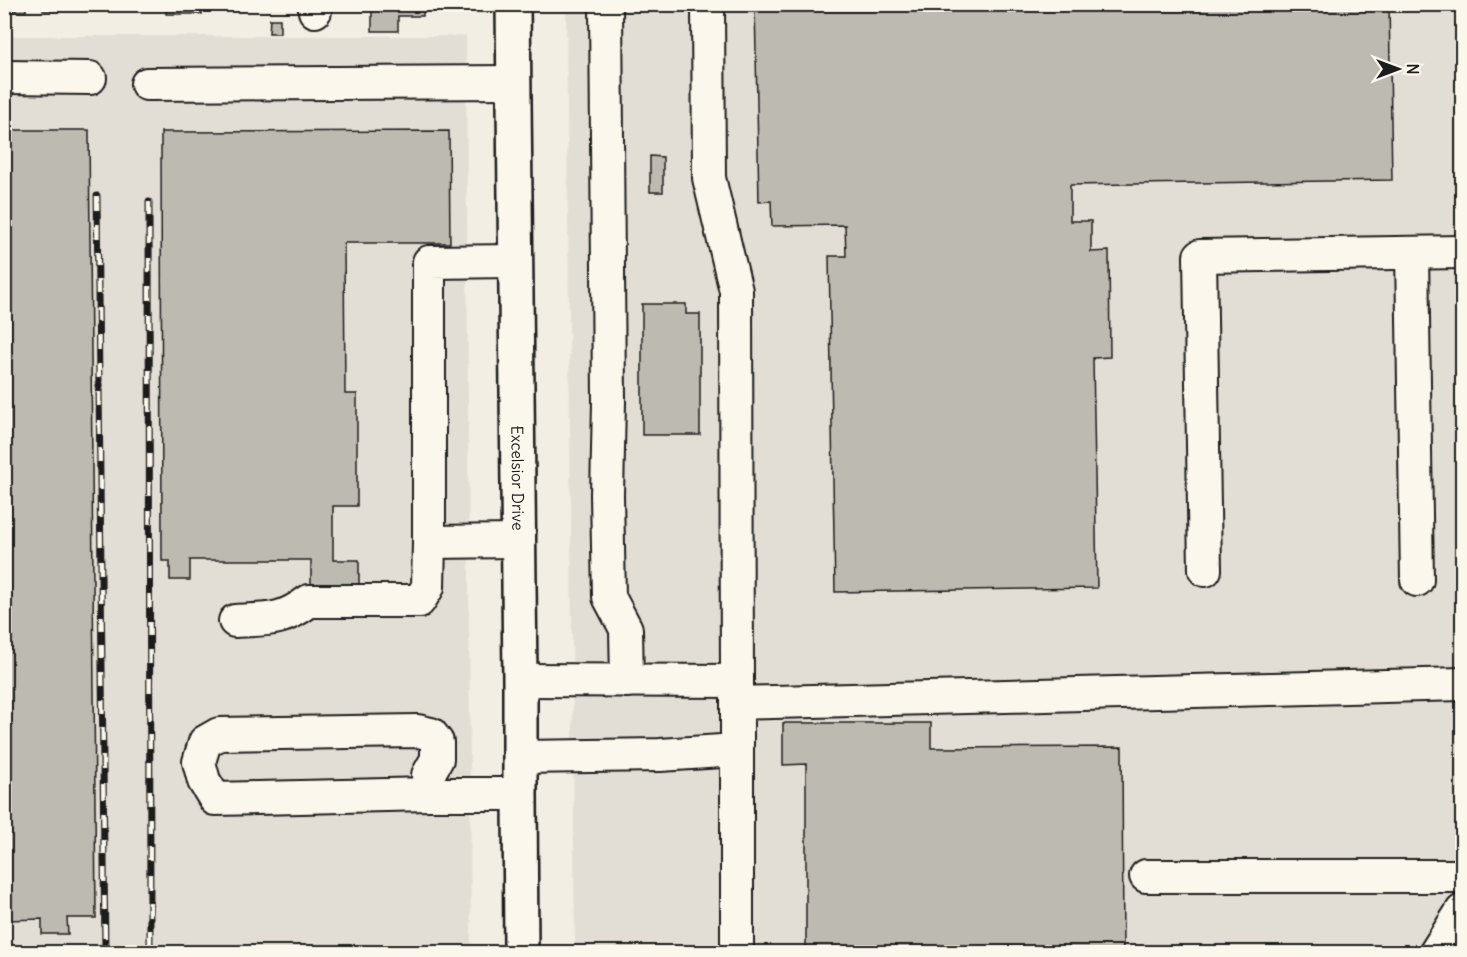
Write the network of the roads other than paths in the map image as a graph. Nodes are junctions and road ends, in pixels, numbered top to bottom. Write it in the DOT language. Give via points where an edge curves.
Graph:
graph roads {
  1 [pos="513,4"];
  2 [pos="606,4"];
  3 [pos="708,4"];
  4 [pos="4,77"];
  5 [pos="90,78"];
  6 [pos="514,82"];
  7 [pos="147,84"];
  8 [pos="1462,252"];
  9 [pos="1412,253"];
  10 [pos="515,261"];
  11 [pos="518,541"];
  12 [pos="429,542"];
  13 [pos="1204,570"];
  14 [pos="1417,580"];
  15 [pos="235,621"];
  16 [pos="520,680"];
  17 [pos="627,681"];
  18 [pos="1462,684"];
  19 [pos="737,692"];
  20 [pos="738,750"];
  21 [pos="520,757"];
  22 [pos="429,794"];
  23 [pos="519,794"];
  24 [pos="1146,876"];
  25 [pos="1462,876"];
  26 [pos="1462,911"];
  27 [pos="521,952"];
  28 [pos="737,952"];
  29 [pos="1436,952"];
  1 -- 6 [label="main road, Excelsior Drive"];
  2 -- 17 [label="lane" via="609,597 626,629"];
  3 -- 19 [label="lane" via="709,178 736,291"];
  4 -- 5 [label="lane"];
  6 -- 7 [label="lane"];
  6 -- 10 [label="main road, Excelsior Drive"];
  8 -- 9 [label="lane"];
  9 -- 13 [label="lane" via="1200,255"];
  9 -- 14 [label="lane"];
  10 -- 11 [label="main road, Excelsior Drive"];
  10 -- 12 [label="lane" via="429,262"];
  11 -- 12 [label="lane"];
  11 -- 16 [label="main road, Excelsior Drive"];
  12 -- 15 [label="lane" via="428,587 419,602 309,602 277,619"];
  16 -- 17 [label="lane"];
  16 -- 21 [label="main road, Excelsior Drive"];
  17 -- 19 [label="lane"];
  18 -- 19 [label="lane"];
  19 -- 20 [label="lane"];
  20 -- 21 [label="lane"];
  20 -- 28 [label="lane"];
  21 -- 23 [label="main road, Excelsior Drive"];
  22 -- 22 [label="lane" via="428,775 437,759 437,742 431,734 418,731 219,734 205,742 199,762 215,799"];
  22 -- 23 [label="lane"];
  23 -- 27 [label="main road, Excelsior Drive"];
  24 -- 25 [label="lane"];
  26 -- 29 [label="lane"];
}
